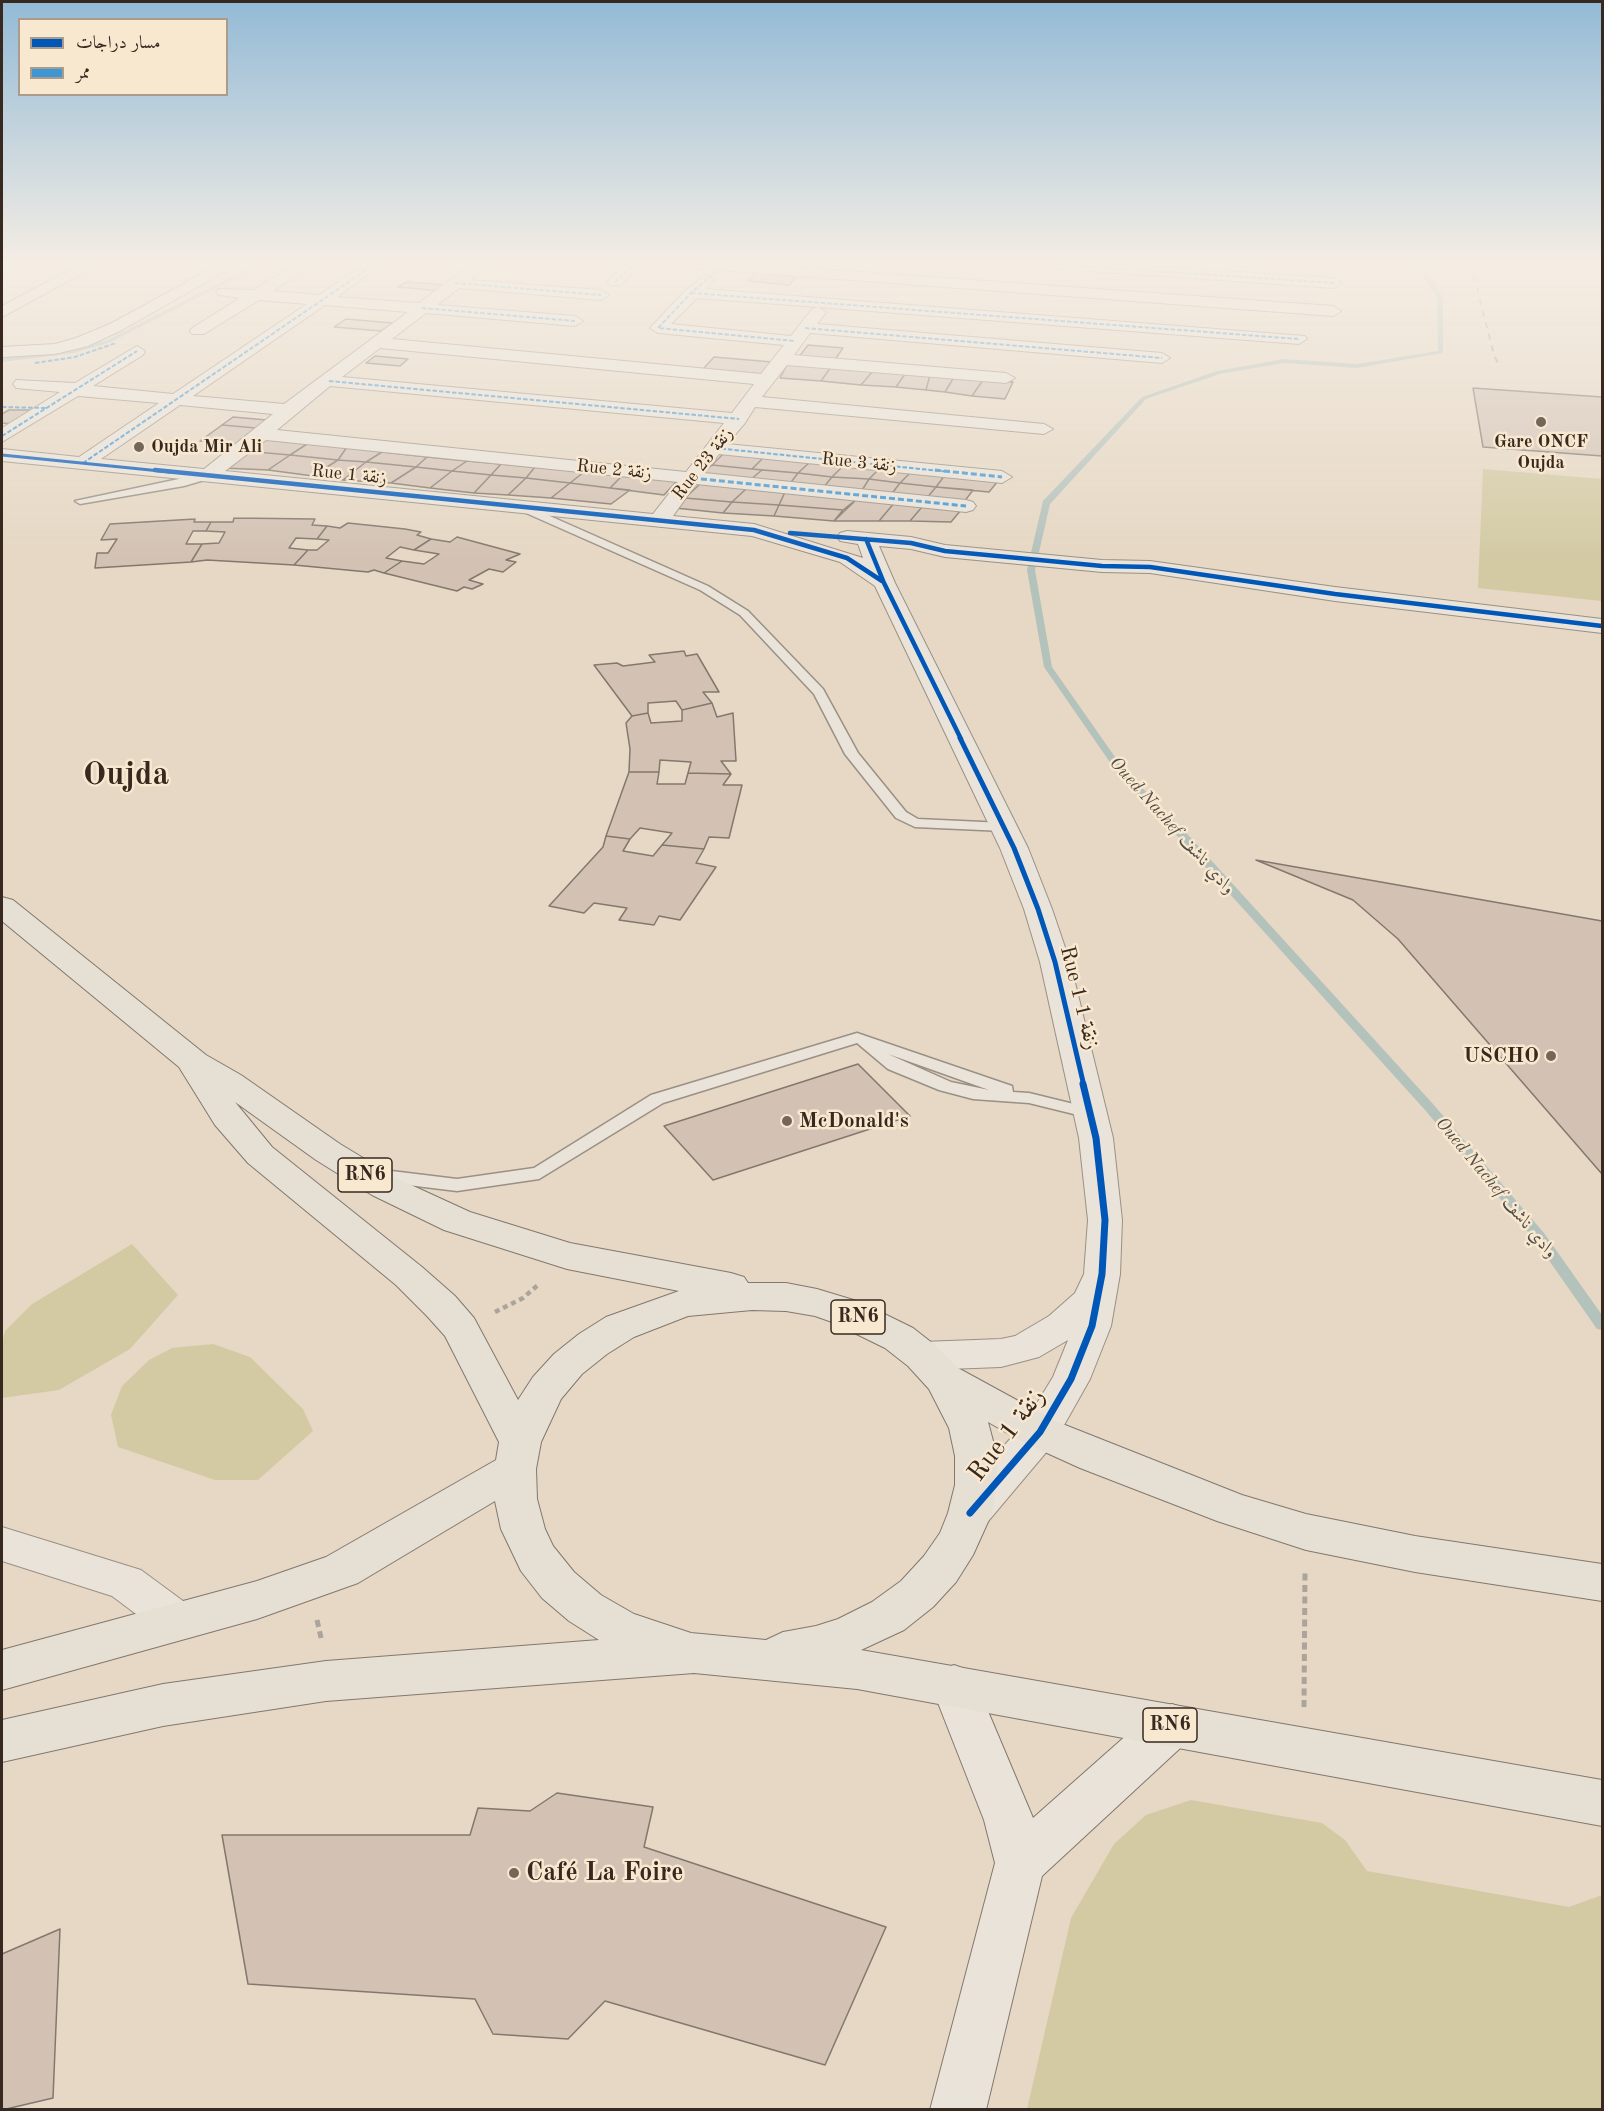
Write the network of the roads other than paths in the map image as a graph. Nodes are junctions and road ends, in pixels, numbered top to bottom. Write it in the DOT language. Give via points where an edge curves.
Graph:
graph roads {
  1 [pos="119,363"];
  2 [pos="230,363"];
  3 [pos="353,363"];
  4 [pos="582,363"];
  5 [pos="778,363"];
  6 [pos="823,363"];
  7 [pos="1006,378"];
  8 [pos="765,380"];
  9 [pos="329,381"];
  10 [pos="22,384"];
  11 [pos="76,389"];
  12 [pos="178,399"];
  13 [pos="753,400"];
  14 [pos="2,407"];
  15 [pos="46,408"];
  16 [pos="288,410"];
  17 [pos="738,419"];
  18 [pos="1044,429"];
  19 [pos="262,434"];
  20 [pos="2,436"];
  21 [pos="715,448"];
  22 [pos="2,455"];
  23 [pos="83,463"];
  24 [pos="207,476"];
  25 [pos="1002,477"];
  26 [pos="692,478"];
  27 [pos="80,501"];
  28 [pos="966,506"];
  29 [pos="521,507"];
  30 [pos="659,520"];
  31 [pos="693,524"];
  32 [pos="754,530"];
  33 [pos="866,539"];
  34 [pos="884,583"];
  35 [pos="1602,626"];
  36 [pos="1004,826"];
  37 [pos="2,906"];
  38 [pos="194,1062"];
  39 [pos="1090,1113"];
  40 [pos="362,1173"];
  41 [pos="1102,1274"];
  42 [pos="786,1297"];
  43 [pos="932,1367"];
  44 [pos="1041,1432"];
  45 [pos="518,1455"];
  46 [pos="970,1514"];
  47 [pos="2,1544"];
  48 [pos="1602,1582"];
  49 [pos="179,1622"];
  50 [pos="715,1654"];
  51 [pos="2,1670"];
  52 [pos="954,1685"];
  53 [pos="1172,1725"];
  54 [pos="2,1741"];
  55 [pos="1602,1803"];
  56 [pos="1020,1863"];
  57 [pos="958,2109"];
  1 -- 11 [label="street"];
  2 -- 12 [label="street"];
  3 -- 9 [label="street"];
  4 -- 8 [label="street"];
  5 -- 8 [label="street, Rue 23 زنقة"];
  6 -- 7 [label="street"];
  8 -- 13 [label="street, Rue 23 زنقة"];
  9 -- 16 [label="street"];
  9 -- 17 [label="street"];
  10 -- 11 [label="street"];
  11 -- 12 [label="street"];
  11 -- 15 [label="street"];
  12 -- 16 [label="street"];
  12 -- 23 [label="street"];
  13 -- 17 [label="street, Rue 23 زنقة"];
  13 -- 18 [label="street"];
  14 -- 15 [label="street"];
  15 -- 20 [label="street"];
  16 -- 19 [label="street"];
  17 -- 21 [label="street, Rue 23 زنقة"];
  19 -- 24 [label="street"];
  19 -- 26 [label="street, Rue 2 زنقة"];
  21 -- 25 [label="street, Rue 3 زنقة"];
  21 -- 26 [label="street, Rue 23 زنقة"];
  22 -- 23 [label="street, Rue زنقة 1"];
  23 -- 24 [label="street, Rue زنقة 1"];
  24 -- 27 [label="lane"];
  24 -- 29 [label="street, Rue زنقة 1"];
  26 -- 28 [label="street, Rue 2 زنقة"];
  26 -- 30 [label="street, Rue 23 زنقة"];
  29 -- 30 [label="street, Rue زنقة 1"];
  29 -- 36 [label="lane" via="704,588 744,613 819,692 852,754 901,815 915,823"];
  30 -- 31 [label="street, Rue زنقة 1"];
  31 -- 32 [label="street, Rue 1 زنقة 1"];
  32 -- 33 [label="street"];
  32 -- 34 [label="street, Rue 1 زنقة 1" via="847,558"];
  33 -- 34 [label="street, Rue 1 زنقة 1"];
  33 -- 35 [label="street" via="1105,560 1335,594"];
  34 -- 36 [label="street, Rue 1 زنقة 1"];
  36 -- 39 [label="street, Rue 1 زنقة 1" via="1055,962"];
  37 -- 38 [label="main road, RN6"];
  38 -- 40 [label="main road, RN6"];
  38 -- 45 [label="main road, RN6" via="227,1117 260,1155 409,1276 460,1328"];
  39 -- 40 [label="lane" via="1029,1098 973,1094 918,1076 882,1058 866,1041 857,1038 657,1099 538,1173 457,1185"];
  39 -- 41 [label="street, Rue 1 زنقة 1" via="1105,1220"];
  40 -- 42 [label="main road, RN6" via="457,1221 567,1256"];
  41 -- 43 [label="street" via="1090,1301 1062,1326 1026,1347"];
  41 -- 44 [label="street, Rue 1 زنقة" via="1092,1326 1080,1358"];
  42 -- 43 [label="main road, RN6" via="846,1312 883,1329"];
  42 -- 45 [label="main road, RN6" via="718,1297 684,1303 620,1327 592,1344 554,1380 531,1414"];
  43 -- 44 [label="main road, RN6"];
  43 -- 46 [label="main road, RN6" via="966,1419 976,1456"];
  44 -- 46 [label="street, Rue 1 زنقة"];
  44 -- 48 [label="main road, RN6" via="1163,1484 1306,1532 1415,1554"];
  45 -- 49 [label="main road" via="342,1570"];
  45 -- 50 [label="main road, RN6" via="516,1499 523,1529 537,1558 558,1585 618,1628 654,1643"];
  46 -- 50 [label="main road, RN6" via="940,1569 888,1616 816,1646 777,1654"];
  47 -- 49 [label="street" via="126,1583"];
  49 -- 51 [label="main road"];
  50 -- 52 [label="main road, RN6" via="856,1668"];
  50 -- 54 [label="main road" via="326,1681 163,1705"];
  52 -- 53 [label="main road, RN6"];
  52 -- 56 [label="street" via="1009,1820"];
  53 -- 55 [label="main road, RN6"];
  53 -- 56 [label="street"];
  56 -- 57 [label="street"];
}
